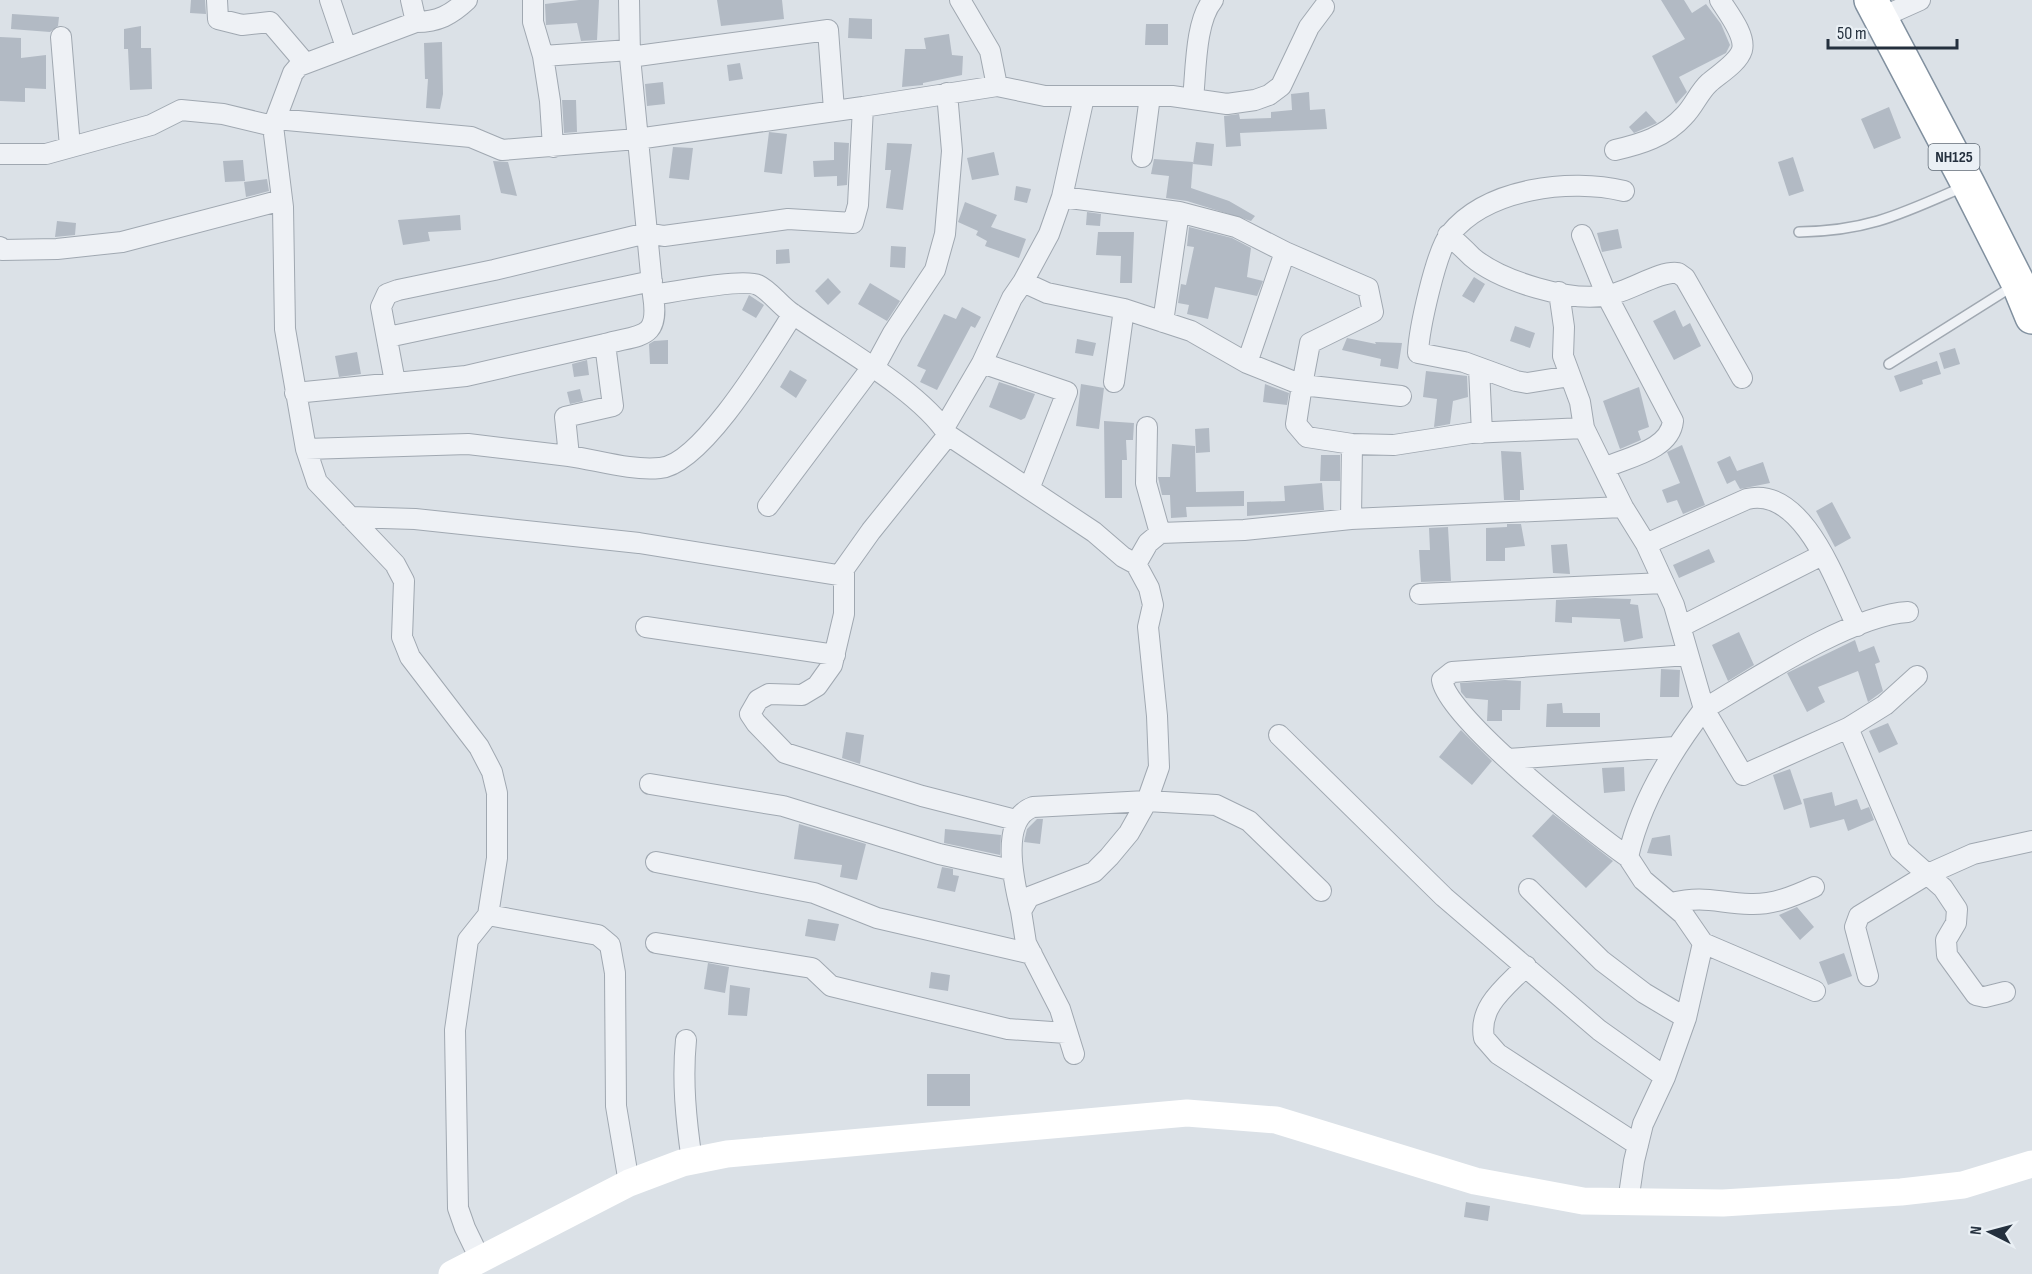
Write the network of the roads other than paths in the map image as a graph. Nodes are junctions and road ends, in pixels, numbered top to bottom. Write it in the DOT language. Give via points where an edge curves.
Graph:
graph roads {
  1 [pos="216,0"];
  2 [pos="330,0"];
  3 [pos="411,0"];
  4 [pos="467,0"];
  5 [pos="533,0"];
  6 [pos="629,0"];
  7 [pos="1213,0"];
  8 [pos="1720,0"];
  9 [pos="1920,0"];
  10 [pos="969,3"];
  11 [pos="1324,7"];
  12 [pos="1876,9"];
  13 [pos="416,22"];
  14 [pos="61,37"];
  15 [pos="346,47"];
  16 [pos="630,53"];
  17 [pos="543,56"];
  18 [pos="305,63"];
  19 [pos="997,86"];
  20 [pos="947,93"];
  21 [pos="1149,96"];
  22 [pos="1084,97"];
  23 [pos="1192,99"];
  24 [pos="863,107"];
  25 [pos="834,110"];
  26 [pos="274,122"];
  27 [pos="637,139"];
  28 [pos="70,147"];
  29 [pos="553,147"];
  30 [pos="1615,150"];
  31 [pos="0,154"];
  32 [pos="1142,157"];
  33 [pos="1968,184"];
  34 [pos="1624,191"];
  35 [pos="1062,197"];
  36 [pos="282,201"];
  37 [pos="1179,212"];
  38 [pos="1799,232"];
  39 [pos="647,233"];
  40 [pos="1448,235"];
  41 [pos="1582,235"];
  42 [pos="0,247"];
  43 [pos="1285,252"];
  44 [pos="1023,282"];
  45 [pos="653,288"];
  46 [pos="1559,291"];
  47 [pos="1607,296"];
  48 [pos="2028,303"];
  49 [pos="1125,309"];
  50 [pos="793,314"];
  51 [pos="1163,322"];
  52 [pos="388,337"];
  53 [pos="605,344"];
  54 [pos="982,363"];
  55 [pos="1246,363"];
  56 [pos="1889,364"];
  57 [pos="873,368"];
  58 [pos="1479,368"];
  59 [pos="1570,376"];
  60 [pos="1742,378"];
  61 [pos="395,382"];
  62 [pos="1114,382"];
  63 [pos="1302,385"];
  64 [pos="295,393"];
  65 [pos="1401,396"];
  66 [pos="1147,427"];
  67 [pos="1584,428"];
  68 [pos="946,431"];
  69 [pos="1482,433"];
  70 [pos="1352,444"];
  71 [pos="306,449"];
  72 [pos="569,456"];
  73 [pos="1604,468"];
  74 [pos="1029,489"];
  75 [pos="768,506"];
  76 [pos="1623,507"];
  77 [pos="350,517"];
  78 [pos="1351,519"];
  79 [pos="1160,533"];
  80 [pos="1646,544"];
  81 [pos="1822,555"];
  82 [pos="1136,564"];
  83 [pos="844,576"];
  84 [pos="1664,584"];
  85 [pos="1420,594"];
  86 [pos="1908,612"];
  87 [pos="1682,626"];
  88 [pos="646,627"];
  89 [pos="1857,627"];
  90 [pos="835,655"];
  91 [pos="1688,655"];
  92 [pos="1917,676"];
  93 [pos="1704,709"];
  94 [pos="1848,728"];
  95 [pos="1279,735"];
  96 [pos="1675,747"];
  97 [pos="1508,759"];
  98 [pos="650,784"];
  99 [pos="1147,801"];
  100 [pos="1016,820"];
  101 [pos="2032,841"];
  102 [pos="1628,857"];
  103 [pos="656,862"];
  104 [pos="1011,870"];
  105 [pos="1928,874"];
  106 [pos="1814,886"];
  107 [pos="1529,889"];
  108 [pos="1321,891"];
  109 [pos="1671,903"];
  110 [pos="1020,911"];
  111 [pos="488,915"];
  112 [pos="656,943"];
  113 [pos="1703,943"];
  114 [pos="1032,954"];
  115 [pos="1526,966"];
  116 [pos="1868,976"];
  117 [pos="1815,990"];
  118 [pos="2005,992"];
  119 [pos="1686,1018"];
  120 [pos="1066,1032"];
  121 [pos="686,1040"];
  122 [pos="1074,1054"];
  123 [pos="1665,1077"];
  124 [pos="1638,1145"];
  125 [pos="692,1161"];
  126 [pos="2032,1164"];
  127 [pos="628,1184"];
  128 [pos="1628,1202"];
  129 [pos="480,1259"];
  130 [pos="452,1274"];
  1 -- 18 [label="street" via="218,19 242,25 270,22"];
  2 -- 15 [label="street"];
  3 -- 13 [label="street"];
  4 -- 13 [label="street" via="447,16"];
  5 -- 17 [label="street" via="533,22"];
  6 -- 16 [label="street"];
  7 -- 23 [label="street" via="1202,25"];
  8 -- 30 [label="street" via="1743,40 1742,51 1668,132"];
  9 -- 12 [label="street"];
  10 -- 19 [label="street" via="990,51"];
  11 -- 23 [label="street" via="1309,27 1281,86 1269,95 1227,104"];
  12 -- 33 [label="highway, NH125"];
  13 -- 15 [label="street"];
  14 -- 28 [label="street"];
  15 -- 18 [label="street"];
  16 -- 17 [label="street"];
  16 -- 25 [label="street" via="828,30"];
  16 -- 27 [label="street"];
  17 -- 29 [label="street"];
  18 -- 26 [label="street" via="293,73"];
  19 -- 20 [label="street"];
  19 -- 22 [label="street" via="1045,96"];
  20 -- 24 [label="street"];
  20 -- 57 [label="street" via="952,152 945,234 935,270"];
  21 -- 22 [label="street"];
  21 -- 23 [label="street"];
  21 -- 32 [label="street"];
  22 -- 35 [label="street"];
  24 -- 25 [label="street"];
  24 -- 39 [label="street" via="858,205 853,223 788,219 664,236"];
  25 -- 27 [label="street"];
  26 -- 28 [label="street" via="181,110 151,125"];
  26 -- 29 [label="street" via="471,137 502,150"];
  26 -- 36 [label="street"];
  27 -- 29 [label="street"];
  27 -- 39 [label="street"];
  28 -- 31 [label="street" via="46,154"];
  33 -- 38 [label="lane" via="1889,219 1834,231"];
  33 -- 48 [label="highway, NH125"];
  34 -- 40 [label="street" via="1591,184 1547,187 1468,215"];
  35 -- 37 [label="street"];
  35 -- 44 [label="street" via="1049,234"];
  36 -- 42 [label="street" via="122,242 57,249"];
  36 -- 64 [label="street" via="285,329"];
  37 -- 43 [label="street" via="1236,227"];
  37 -- 51 [label="street"];
  39 -- 45 [label="street"];
  39 -- 52 [label="street" via="387,294 381,307"];
  40 -- 46 [label="street" via="1473,257 1500,273 1522,283"];
  40 -- 58 [label="street" via="1430,292 1418,353"];
  41 -- 47 [label="street"];
  43 -- 55 [label="street"];
  43 -- 63 [label="street" via="1368,288 1373,312 1310,343"];
  44 -- 49 [label="street" via="1047,293"];
  44 -- 54 [label="street"];
  45 -- 50 [label="street" via="757,285"];
  45 -- 52 [label="street"];
  45 -- 53 [label="street" via="656,316 652,328"];
  46 -- 47 [label="street"];
  46 -- 59 [label="street" via="1563,356"];
  47 -- 60 [label="street" via="1662,274 1678,273 1685,278"];
  47 -- 73 [label="street" via="1673,421 1665,441"];
  48 -- 56 [label="lane"];
  49 -- 51 [label="street"];
  49 -- 62 [label="street"];
  50 -- 57 [label="street"];
  50 -- 72 [label="street" via="738,398 685,460 661,468"];
  51 -- 55 [label="street" via="1191,331"];
  52 -- 61 [label="street"];
  53 -- 61 [label="street" via="466,376"];
  53 -- 72 [label="street" via="613,406 565,417"];
  54 -- 68 [label="street"];
  54 -- 74 [label="street" via="1067,392"];
  55 -- 63 [label="street"];
  57 -- 68 [label="street" via="934,415"];
  57 -- 75 [label="street"];
  58 -- 59 [label="street" via="1527,383"];
  58 -- 69 [label="street"];
  59 -- 67 [label="street"];
  61 -- 64 [label="street"];
  63 -- 65 [label="street"];
  63 -- 70 [label="street" via="1296,424 1299,430 1307,437"];
  64 -- 71 [label="street"];
  66 -- 79 [label="street" via="1146,483"];
  67 -- 69 [label="street"];
  67 -- 73 [label="street"];
  68 -- 74 [label="street"];
  68 -- 83 [label="street" via="844,569"];
  69 -- 70 [label="street" via="1394,444"];
  70 -- 78 [label="street"];
  71 -- 72 [label="street" via="468,444"];
  71 -- 77 [label="street" via="317,482"];
  73 -- 76 [label="street"];
  74 -- 82 [label="street"];
  76 -- 78 [label="street"];
  76 -- 80 [label="street"];
  77 -- 83 [label="street" via="415,519 639,543"];
  77 -- 111 [label="street" via="395,564 404,581 402,637 410,657 452,709 492,772 497,793 497,858"];
  78 -- 79 [label="street" via="1244,530"];
  79 -- 82 [label="street" via="1148,543"];
  80 -- 81 [label="street" via="1760,496 1786,505"];
  80 -- 84 [label="street"];
  81 -- 87 [label="street"];
  81 -- 89 [label="street"];
  82 -- 99 [label="street" via="1149,588 1152,605 1148,627 1159,766"];
  83 -- 90 [label="street" via="844,614"];
  84 -- 85 [label="street"];
  84 -- 87 [label="street"];
  86 -- 89 [label="street"];
  87 -- 91 [label="street"];
  88 -- 90 [label="street"];
  89 -- 93 [label="street" via="1798,654"];
  90 -- 100 [label="street" via="817,686 802,695 769,694 758,700 750,714 785,753 922,796"];
  91 -- 93 [label="street"];
  91 -- 97 [label="street" via="1445,675 1442,680 1446,693"];
  92 -- 94 [label="street" via="1884,705"];
  93 -- 94 [label="street" via="1743,775"];
  93 -- 96 [label="street"];
  94 -- 105 [label="street" via="1893,838 1900,850"];
  95 -- 115 [label="street" via="1444,897"];
  96 -- 97 [label="street"];
  96 -- 102 [label="street" via="1634,832"];
  97 -- 102 [label="street"];
  98 -- 104 [label="street" via="783,806 939,854"];
  99 -- 100 [label="street" via="1034,807 1023,811"];
  99 -- 108 [label="street" via="1216,805 1232,811 1249,821"];
  99 -- 110 [label="street" via="1129,833 1094,872 1029,897"];
  100 -- 104 [label="street"];
  101 -- 105 [label="street" via="1973,854"];
  102 -- 109 [label="street" via="1643,880"];
  103 -- 114 [label="street" via="814,893 877,918"];
  104 -- 110 [label="street"];
  105 -- 116 [label="street" via="1859,916 1856,927"];
  105 -- 118 [label="street" via="1957,909 1956,923 1946,940 1947,955 1976,995 1986,997"];
  106 -- 109 [label="street" via="1768,903 1695,898"];
  107 -- 119 [label="street" via="1602,961"];
  109 -- 113 [label="street"];
  110 -- 114 [label="street"];
  111 -- 127 [label="street" via="598,935 610,945 615,974 616,1106"];
  111 -- 129 [label="street" via="468,940 454,1030 459,1208"];
  112 -- 120 [label="street" via="812,968 831,986 1008,1029"];
  113 -- 117 [label="street"];
  113 -- 119 [label="street"];
  114 -- 120 [label="street" via="1060,1009"];
  115 -- 123 [label="street" via="1599,1030"];
  115 -- 124 [label="street" via="1491,1002 1484,1015 1484,1038 1498,1054"];
  119 -- 123 [label="street"];
  120 -- 122 [label="street"];
  121 -- 125 [label="street" via="686,1119"];
  123 -- 124 [label="street"];
  124 -- 128 [label="street"];
  125 -- 127 [label="street"];
  125 -- 128 [label="street" via="907,1137 1187,1113 1227,1114 1276,1120 1474,1181 1583,1201"];
  126 -- 128 [label="street" via="1963,1185 1901,1192 1723,1203"];
  127 -- 129 [label="street"];
  129 -- 130 [label="street"];
}
